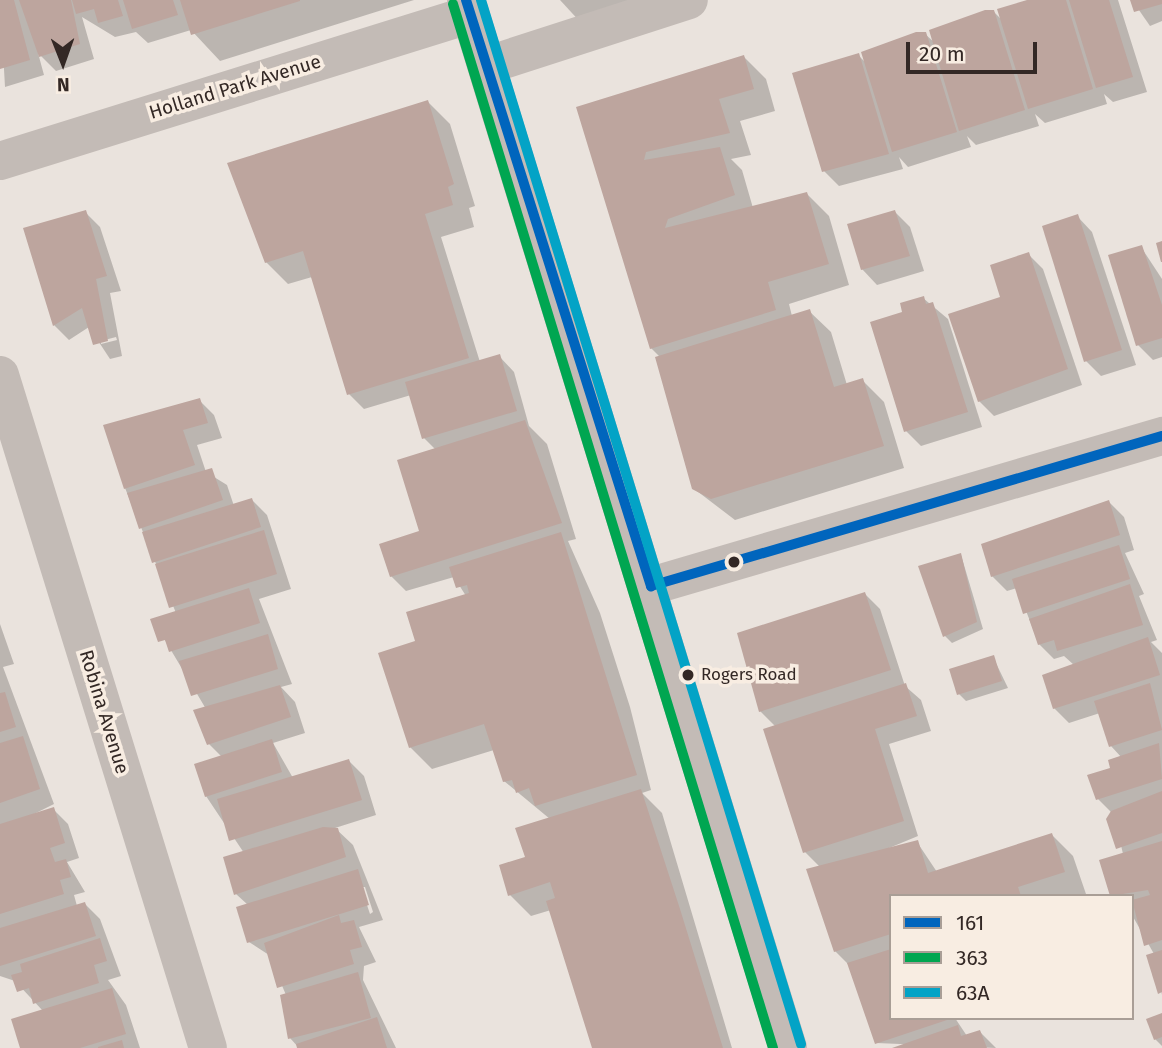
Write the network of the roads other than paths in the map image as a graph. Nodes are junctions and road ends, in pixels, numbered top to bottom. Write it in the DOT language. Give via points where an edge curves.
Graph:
graph roads {
  1 [pos="689,0"];
  2 [pos="468,7"];
  3 [pos="488,65"];
  4 [pos="0,161"];
  5 [pos="0,375"];
  6 [pos="1160,444"];
  7 [pos="651,586"];
  8 [pos="208,1048"];
  9 [pos="788,1048"];
  1 -- 3 [label="street"];
  2 -- 3 [label="street"];
  2 -- 4 [label="street, Holland Park Avenue"];
  3 -- 7 [label="street"];
  5 -- 8 [label="street, Robina Avenue"];
  6 -- 7 [label="street"];
  7 -- 9 [label="street"];
}
